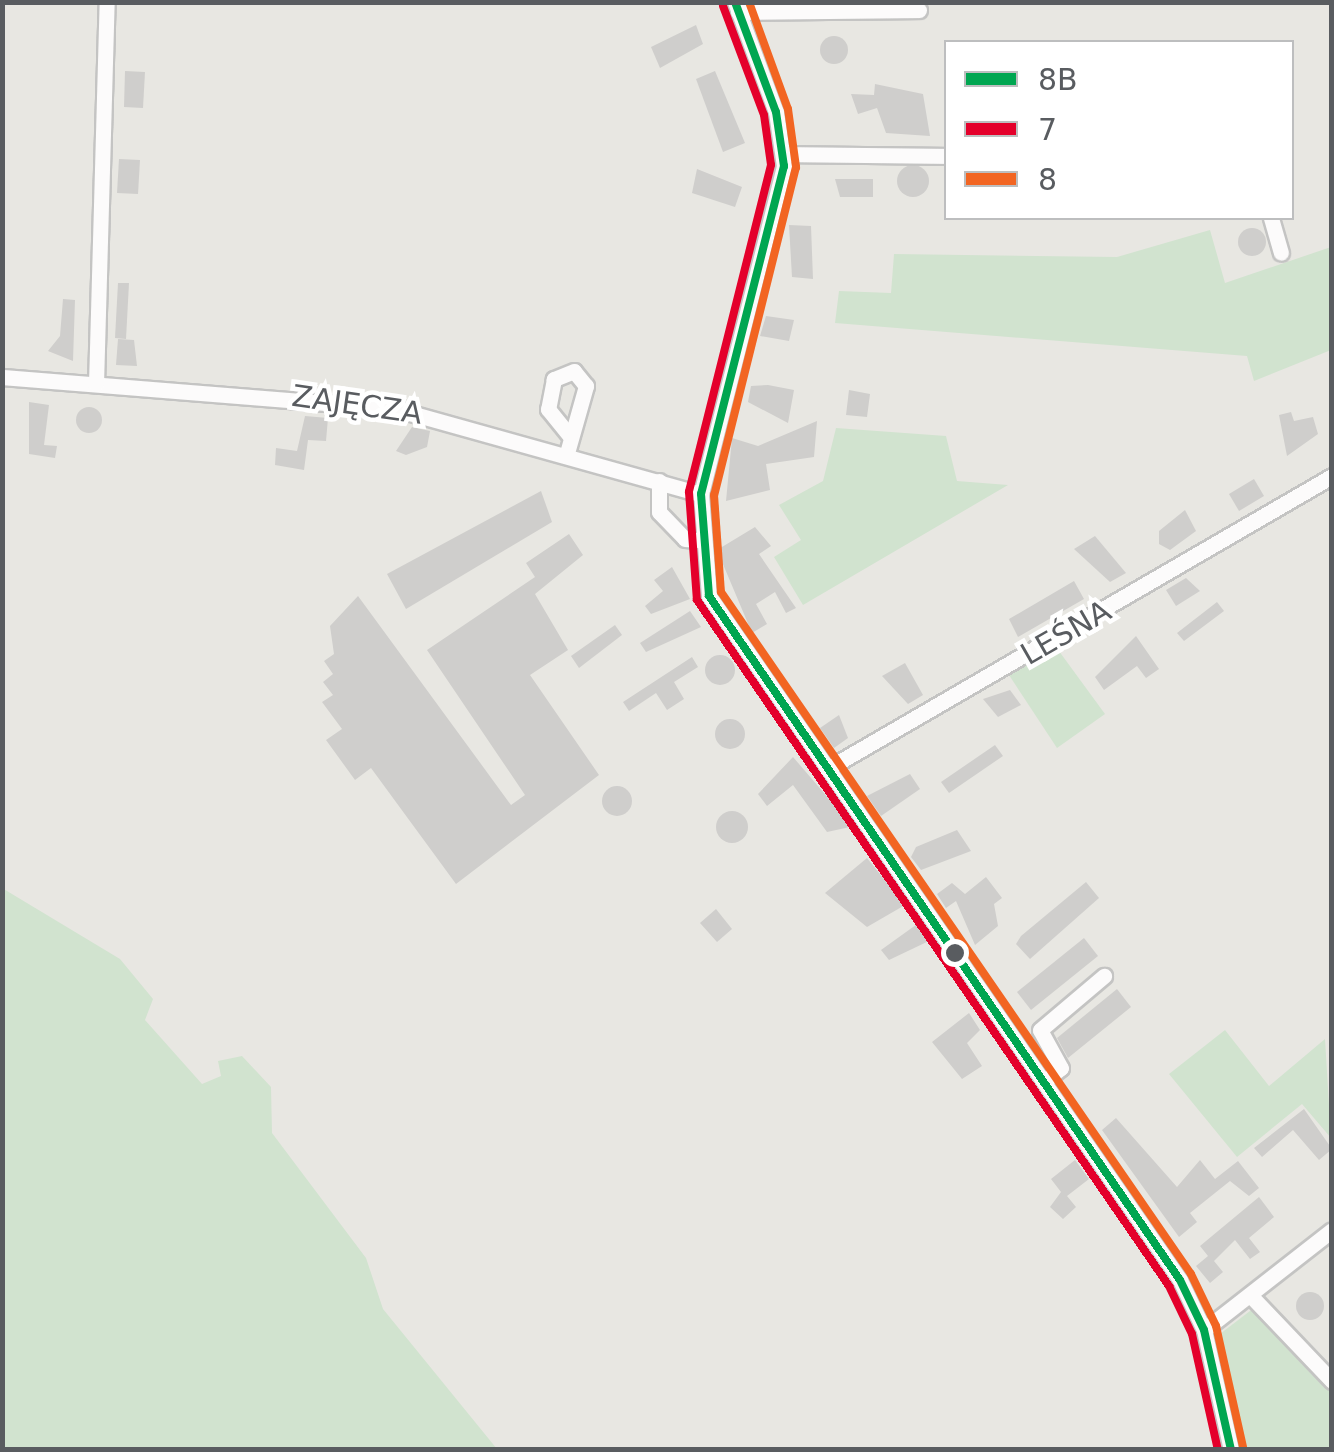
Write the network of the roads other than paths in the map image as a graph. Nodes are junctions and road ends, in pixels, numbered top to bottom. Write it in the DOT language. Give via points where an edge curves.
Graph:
graph roads {
  1 [pos="107,2"];
  2 [pos="736,7"];
  3 [pos="919,10"];
  4 [pos="784,154"];
  5 [pos="944,156"];
  6 [pos="1272,220"];
  7 [pos="1280,252"];
  8 [pos="2,377"];
  9 [pos="96,384"];
  10 [pos="1332,476"];
  11 [pos="659,481"];
  12 [pos="701,494"];
  13 [pos="698,540"];
  14 [pos="827,769"];
  15 [pos="1104,976"];
  16 [pos="1046,1080"];
  17 [pos="1332,1230"];
  18 [pos="1250,1295"];
  19 [pos="1204,1330"];
  20 [pos="1332,1381"];
  21 [pos="1231,1450"];
  1 -- 9 [label="street"];
  2 -- 3 [label="street"];
  2 -- 4 [label="street"];
  4 -- 5 [label="street"];
  4 -- 12 [label="street"];
  6 -- 7 [label="street"];
  8 -- 9 [label="street, ZAJĘCZA"];
  9 -- 11 [label="street, ZAJĘCZA" via="343,400 569,445"];
  10 -- 14 [label="street, LEŚNA"];
  11 -- 12 [label="street, ZAJĘCZA"];
  11 -- 13 [label="street" via="659,512 684,539"];
  12 -- 13 [label="street"];
  13 -- 14 [label="street" via="710,596"];
  14 -- 16 [label="street"];
  15 -- 16 [label="street" via="1040,1030 1061,1068"];
  16 -- 19 [label="street"];
  17 -- 18 [label="street"];
  18 -- 19 [label="street"];
  18 -- 20 [label="street"];
  19 -- 21 [label="street"];
}
